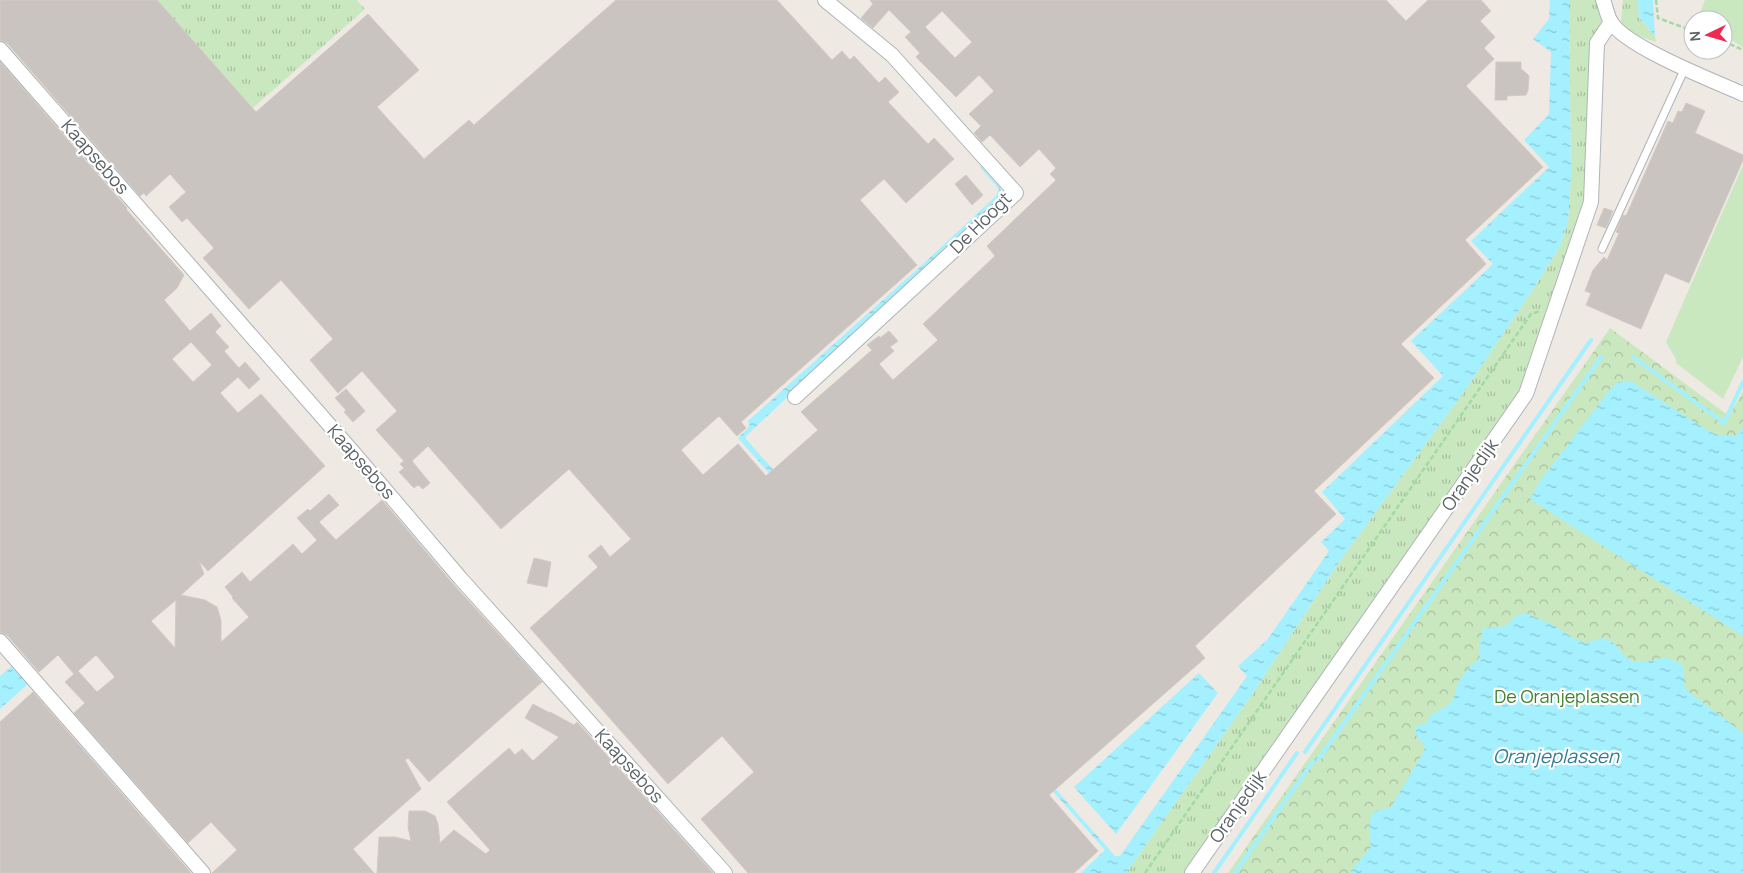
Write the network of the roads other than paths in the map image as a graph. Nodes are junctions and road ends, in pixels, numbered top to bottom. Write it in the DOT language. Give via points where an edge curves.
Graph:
graph roads {
  1 [pos="825,0"];
  2 [pos="1603,0"];
  3 [pos="1611,22"];
  4 [pos="0,49"];
  5 [pos="1685,67"];
  6 [pos="1743,94"];
  7 [pos="1602,249"];
  8 [pos="795,397"];
  9 [pos="0,641"];
  10 [pos="203,873"];
  11 [pos="726,873"];
  12 [pos="1192,873"];
  1 -- 8 [label="street, De Hoogt" via="892,55 1016,193"];
  2 -- 3 [label="street"];
  3 -- 5 [label="street" via="1628,38"];
  3 -- 12 [label="street, Oranjedijk" via="1597,43 1592,202 1526,394"];
  4 -- 11 [label="street, Kaapsebos" via="461,578"];
  5 -- 6 [label="street"];
  5 -- 7 [label="lane"];
  9 -- 10 [label="street"];
}
